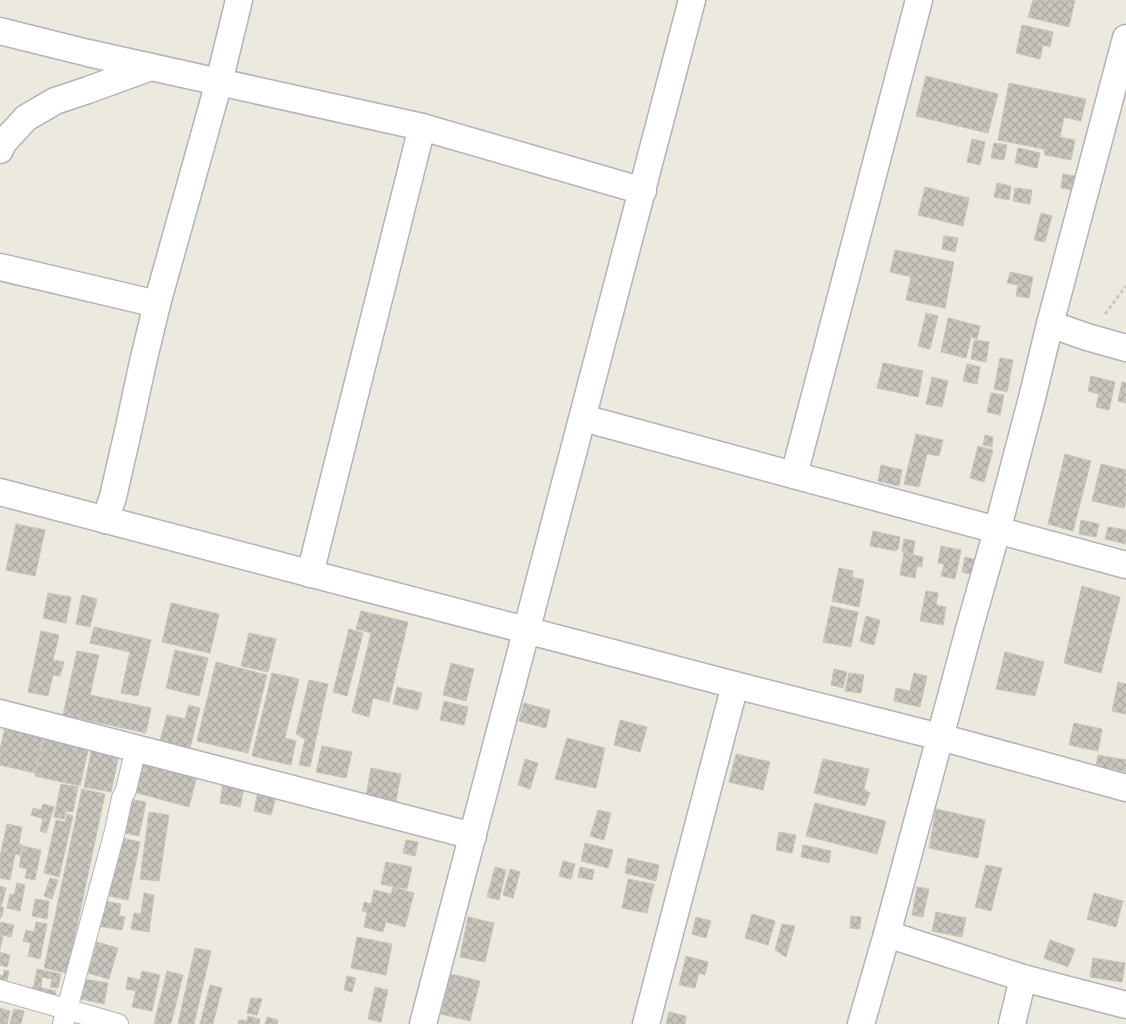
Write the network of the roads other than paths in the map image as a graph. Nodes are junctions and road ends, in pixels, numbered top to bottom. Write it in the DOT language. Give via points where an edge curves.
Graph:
graph roads {
  1 [pos="239,0"];
  2 [pos="692,0"];
  3 [pos="919,0"];
  4 [pos="0,31"];
  5 [pos="1126,38"];
  6 [pos="151,67"];
  7 [pos="218,82"];
  8 [pos="422,127"];
  9 [pos="0,150"];
  10 [pos="643,191"];
  11 [pos="0,267"];
  12 [pos="157,304"];
  13 [pos="1050,324"];
  14 [pos="1126,348"];
  15 [pos="583,418"];
  16 [pos="794,475"];
  17 [pos="0,492"];
  18 [pos="105,520"];
  19 [pos="997,531"];
  20 [pos="1126,565"];
  21 [pos="310,574"];
  22 [pos="528,631"];
  23 [pos="736,686"];
  24 [pos="0,713"];
  25 [pos="940,737"];
  26 [pos="136,748"];
  27 [pos="1126,788"];
  28 [pos="473,836"];
  29 [pos="887,934"];
  30 [pos="1023,978"];
  31 [pos="0,990"];
  32 [pos="1126,1004"];
  33 [pos="65,1017"];
  34 [pos="118,1024"];
  35 [pos="423,1024"];
  36 [pos="646,1024"];
  37 [pos="861,1024"];
  38 [pos="1012,1024"];
  1 -- 7 [label="street"];
  2 -- 10 [label="street"];
  3 -- 16 [label="street"];
  4 -- 6 [label="street"];
  5 -- 13 [label="street"];
  6 -- 7 [label="street"];
  6 -- 9 [label="street" via="55,101 26,118"];
  7 -- 8 [label="street"];
  7 -- 12 [label="street"];
  8 -- 10 [label="street"];
  8 -- 21 [label="street"];
  10 -- 15 [label="street"];
  11 -- 12 [label="street"];
  12 -- 18 [label="street"];
  13 -- 14 [label="street"];
  13 -- 19 [label="street"];
  15 -- 16 [label="street"];
  15 -- 22 [label="street"];
  16 -- 19 [label="street"];
  17 -- 18 [label="street"];
  18 -- 21 [label="street"];
  19 -- 20 [label="street"];
  19 -- 25 [label="street"];
  21 -- 22 [label="street"];
  22 -- 23 [label="street"];
  22 -- 28 [label="street"];
  23 -- 25 [label="street"];
  23 -- 36 [label="street"];
  24 -- 26 [label="street"];
  25 -- 27 [label="street"];
  25 -- 29 [label="street"];
  26 -- 28 [label="street"];
  26 -- 33 [label="street"];
  28 -- 35 [label="street"];
  29 -- 30 [label="street"];
  29 -- 37 [label="street"];
  30 -- 32 [label="street"];
  30 -- 38 [label="street"];
  31 -- 33 [label="street"];
  33 -- 34 [label="street"];
}
